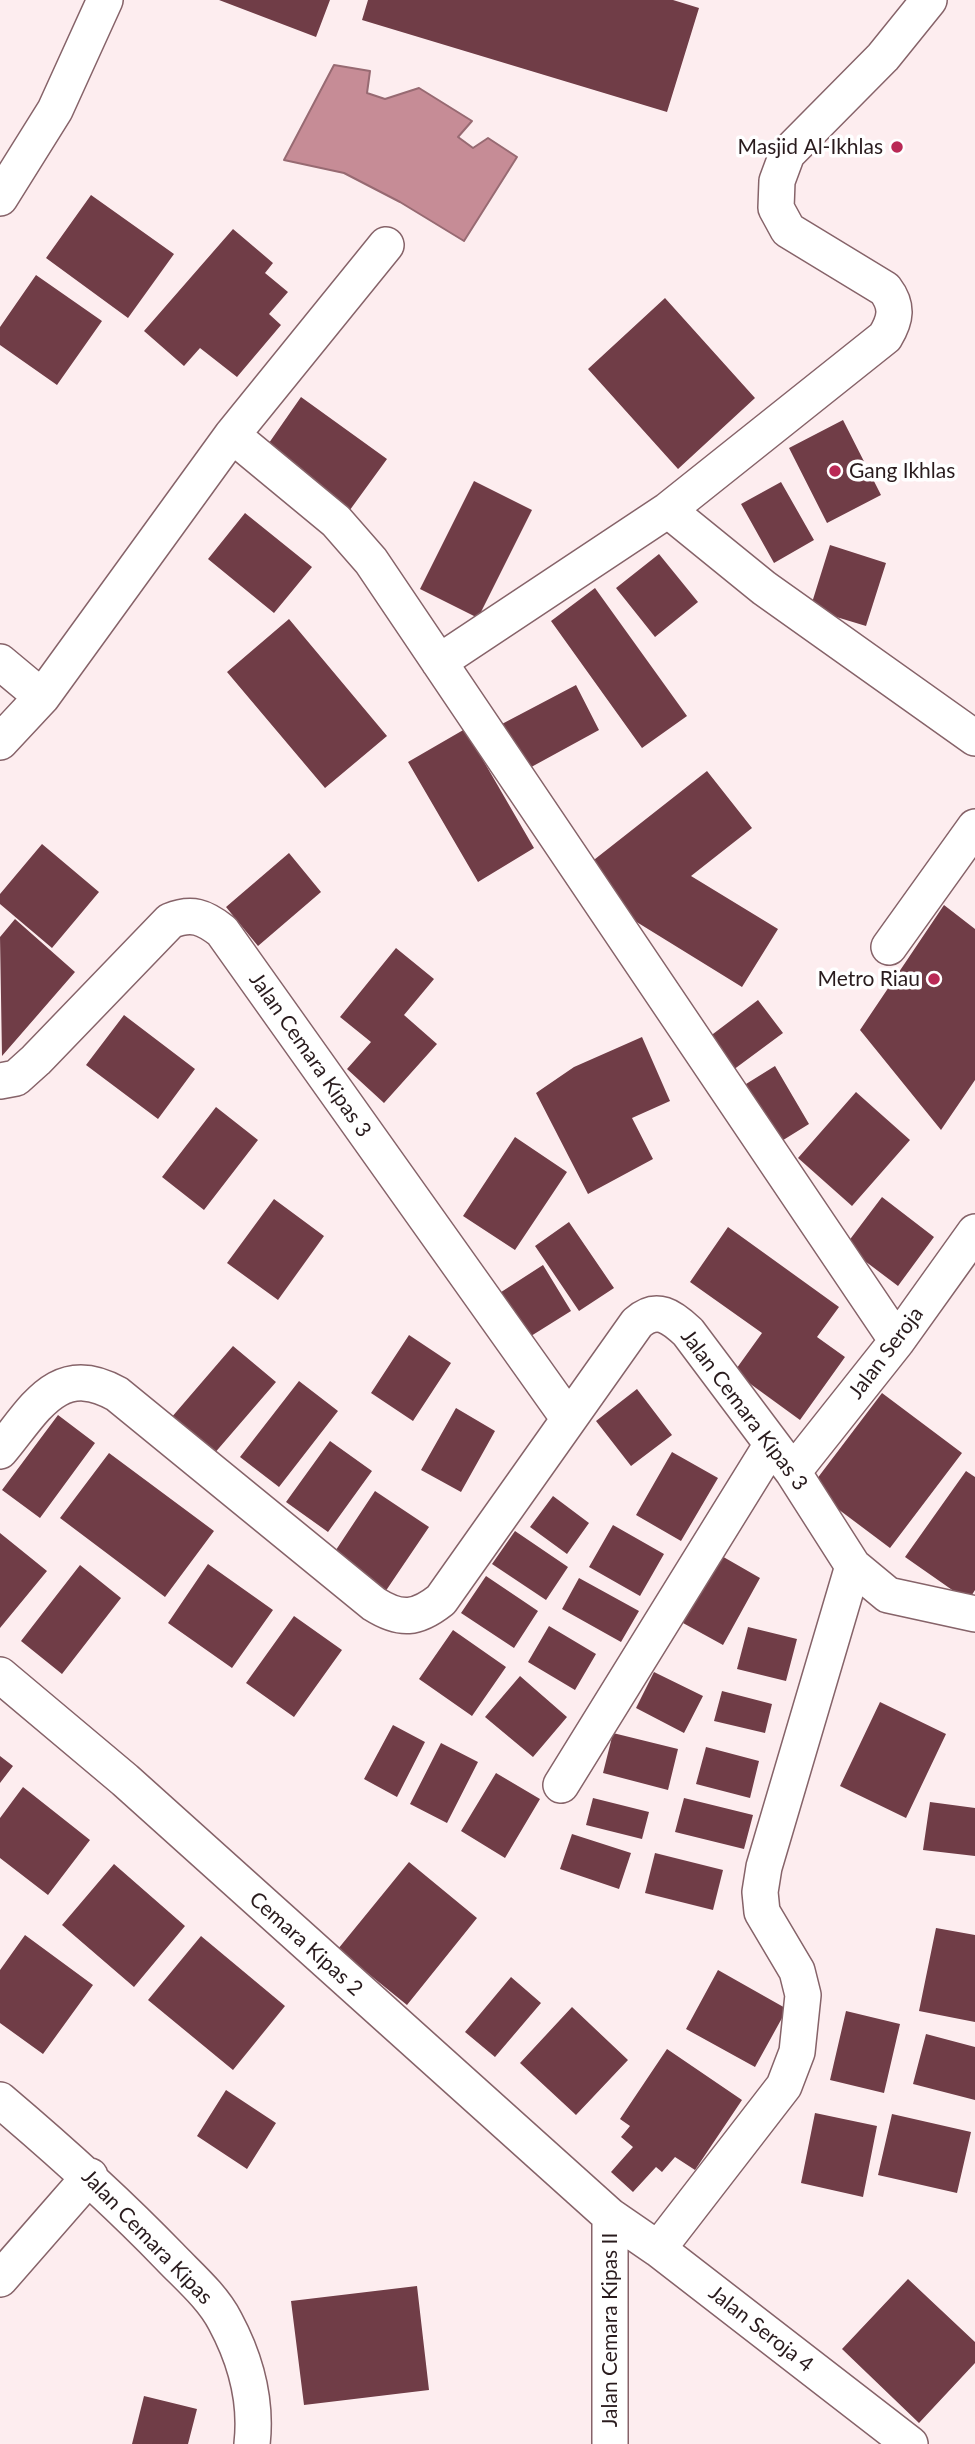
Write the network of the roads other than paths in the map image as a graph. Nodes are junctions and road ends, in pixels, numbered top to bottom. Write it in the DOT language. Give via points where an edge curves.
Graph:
graph roads {
  1 [pos="105,0"];
  2 [pos="929,0"];
  3 [pos="0,198"];
  4 [pos="386,245"];
  5 [pos="232,435"];
  6 [pos="668,510"];
  7 [pos="0,662"];
  8 [pos="439,662"];
  9 [pos="42,697"];
  10 [pos="971,724"];
  11 [pos="0,742"];
  12 [pos="975,827"];
  13 [pos="889,947"];
  14 [pos="0,1081"];
  15 [pos="975,1232"];
  16 [pos="897,1341"];
  17 [pos="569,1419"];
  18 [pos="772,1444"];
  19 [pos="0,1451"];
  20 [pos="793,1472"];
  21 [pos="853,1566"];
  22 [pos="975,1615"];
  23 [pos="0,1675"];
  24 [pos="561,1785"];
  25 [pos="0,2100"];
  26 [pos="90,2176"];
  27 [pos="610,2216"];
  28 [pos="658,2249"];
  29 [pos="0,2279"];
  30 [pos="252,2444"];
  31 [pos="610,2444"];
  32 [pos="910,2444"];
  1 -- 3 [label="street" via="55,110"];
  2 -- 6 [label="street" via="883,57 787,154 778,181 776,208 788,230 885,289 893,300 892,326 886,337"];
  4 -- 5 [label="street"];
  5 -- 8 [label="street" via="335,521 371,561"];
  5 -- 9 [label="street"];
  6 -- 8 [label="street"];
  6 -- 10 [label="street" via="785,604"];
  7 -- 9 [label="street"];
  8 -- 16 [label="street"];
  9 -- 11 [label="street"];
  12 -- 13 [label="street"];
  14 -- 17 [label="street, Jalan Cemara Kipas 3" via="16,1078 36,1060 170,921 196,915 210,921 222,931"];
  15 -- 16 [label="street, Jalan Seroja"];
  16 -- 20 [label="street, Jalan Seroja"];
  17 -- 18 [label="street, Jalan Cemara Kipas 3" via="637,1323 656,1313 667,1315 688,1332"];
  17 -- 19 [label="street, Jalan Cemara Kipas 3" via="442,1600 423,1614 404,1616 374,1604 99,1384 78,1380 49,1393"];
  18 -- 20 [label="street, Jalan Cemara Kipas 3"];
  18 -- 24 [label="street"];
  20 -- 21 [label="street, Jalan Cemara Kipas 3"];
  21 -- 22 [label="street, Jalan Cemara Kipas 3" via="888,1595"];
  21 -- 28 [label="street" via="760,1892 762,1912 797,1971 803,1994 797,2052 784,2086"];
  23 -- 27 [label="street, Cemara Kipas 2" via="125,1780"];
  25 -- 26 [label="street, Jalan Cemara Kipas"];
  26 -- 29 [label="street"];
  26 -- 30 [label="street, Jalan Cemara Kipas" via="224,2318 249,2382 255,2414"];
  27 -- 28 [label="street, Jalan Seroja 4"];
  27 -- 31 [label="street, Jalan Cemara Kipas II"];
  28 -- 32 [label="street, Jalan Seroja 4"];
}
